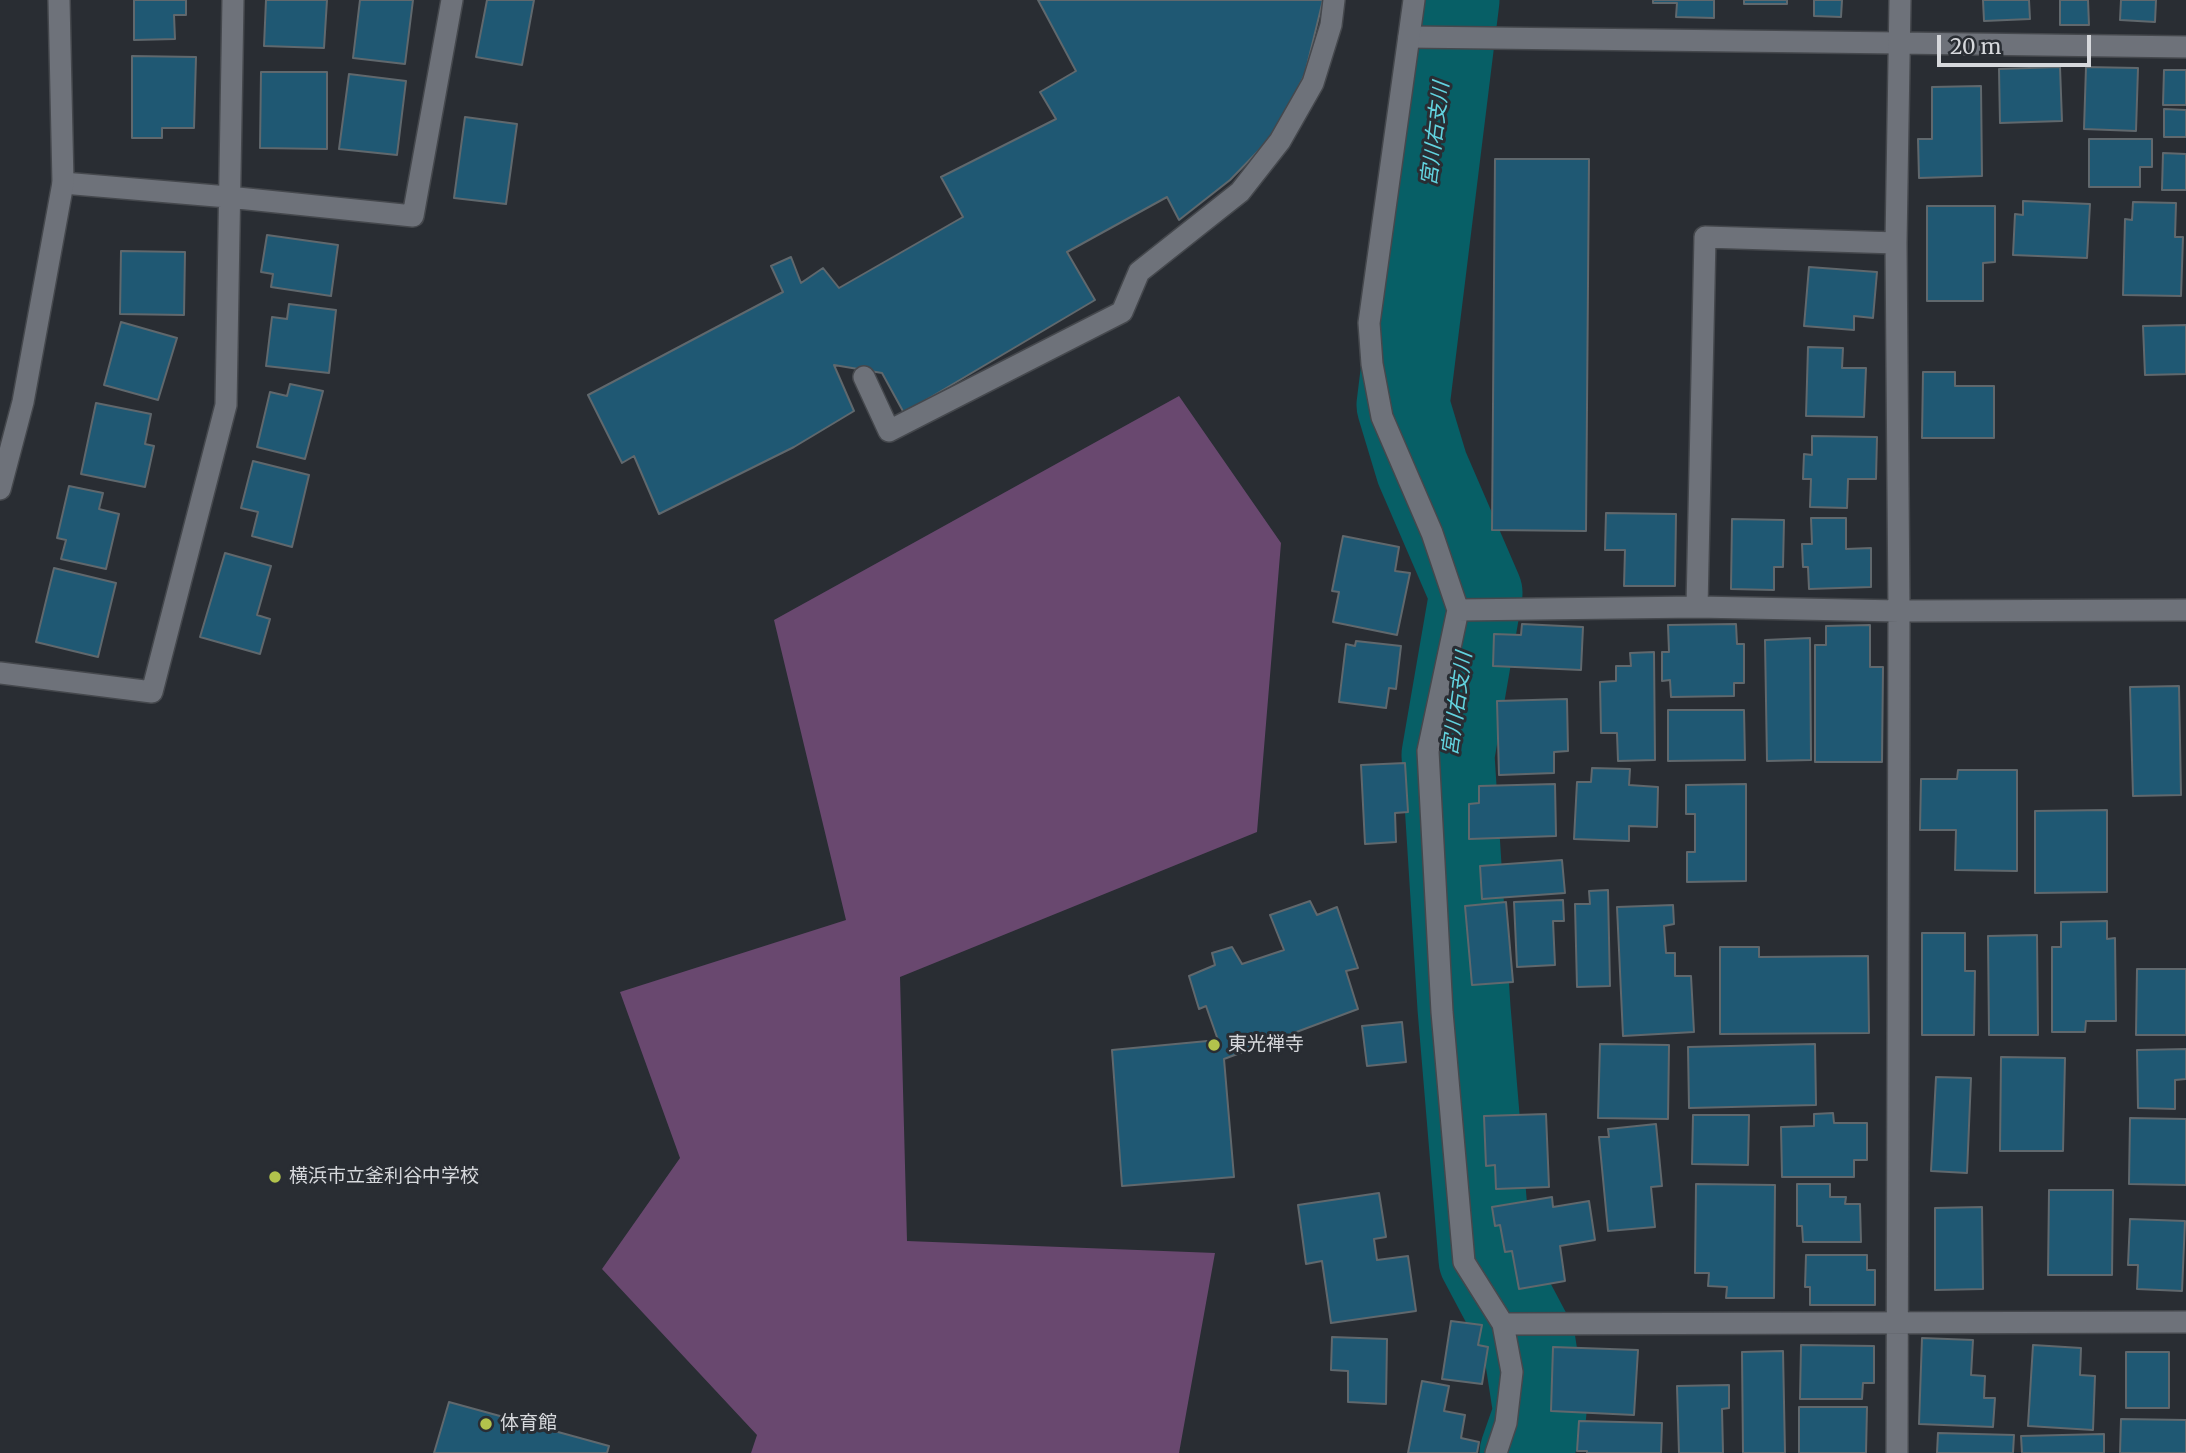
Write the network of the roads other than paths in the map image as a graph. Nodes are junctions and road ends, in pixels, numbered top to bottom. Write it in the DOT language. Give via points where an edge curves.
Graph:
graph roads {
  1 [pos="59,0"];
  2 [pos="233,0"];
  3 [pos="452,0"];
  4 [pos="1334,0"];
  5 [pos="1414,0"];
  6 [pos="1899,0"];
  7 [pos="1419,38"];
  8 [pos="1899,43"];
  9 [pos="2186,47"];
  10 [pos="63,183"];
  11 [pos="228,197"];
  12 [pos="1896,243"];
  13 [pos="864,377"];
  14 [pos="0,489"];
  15 [pos="1697,607"];
  16 [pos="1461,609"];
  17 [pos="2186,610"];
  18 [pos="1899,611"];
  19 [pos="0,673"];
  20 [pos="2186,1322"];
  21 [pos="1896,1323"];
  22 [pos="1504,1324"];
  23 [pos="1496,1453"];
  24 [pos="1897,1453"];
  1 -- 10 [label="street"];
  2 -- 11 [label="street"];
  3 -- 11 [label="street" via="413,216"];
  4 -- 13 [label="street" via="1313,83 1280,141 1240,192 1139,271 1122,312 889,430"];
  5 -- 7 [label="street"];
  6 -- 8 [label="street"];
  7 -- 8 [label="street"];
  7 -- 16 [label="street" via="1369,323 1372,365 1382,417"];
  8 -- 9 [label="street"];
  8 -- 12 [label="street"];
  10 -- 11 [label="street"];
  10 -- 14 [label="street" via="23,402"];
  11 -- 19 [label="street" via="226,405 152,692"];
  12 -- 15 [label="street" via="1705,237"];
  12 -- 18 [label="street"];
  15 -- 16 [label="street"];
  15 -- 18 [label="street"];
  16 -- 22 [label="street" via="1428,751 1442,1012 1464,1262"];
  17 -- 18 [label="street"];
  18 -- 21 [label="street"];
  20 -- 21 [label="street"];
  21 -- 22 [label="street"];
  21 -- 24 [label="street"];
  22 -- 23 [label="street" via="1512,1373 1506,1423"];
}
